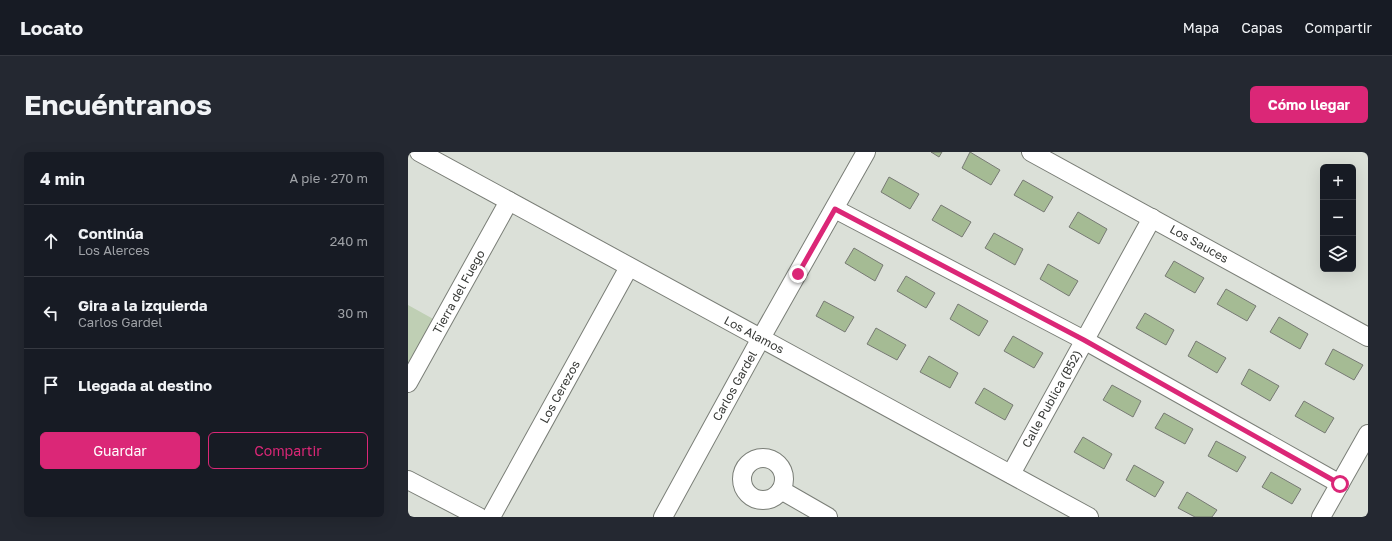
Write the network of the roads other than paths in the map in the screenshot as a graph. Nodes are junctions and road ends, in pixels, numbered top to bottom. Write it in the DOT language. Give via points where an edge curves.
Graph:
graph roads {
  1 [pos="419,152"];
  2 [pos="866,152"];
  3 [pos="1031,152"];
  4 [pos="509,201"];
  5 [pos="835,209"];
  6 [pos="1152,218"];
  7 [pos="630,267"];
  8 [pos="1368,336"];
  9 [pos="761,338"];
  10 [pos="1084,340"];
  11 [pos="408,383"];
  12 [pos="1368,434"];
  13 [pos="1011,474"];
  14 [pos="408,480"];
  15 [pos="1340,484"];
  16 [pos="781,490"];
  17 [pos="479,517"];
  18 [pos="491,517"];
  19 [pos="663,517"];
  20 [pos="828,517"];
  21 [pos="1089,517"];
  22 [pos="1321,517"];
  1 -- 4 [label="street, Los Alamos"];
  2 -- 5 [label="street, Carlos Gardel"];
  3 -- 6 [label="street, Los Sauces"];
  4 -- 7 [label="street, Los Alamos"];
  4 -- 11 [label="street, Tierra del Fuego"];
  5 -- 9 [label="street, Carlos Gardel"];
  5 -- 10 [label="street"];
  6 -- 8 [label="street, Los Sauces"];
  6 -- 10 [label="street, Calle Publica (B52)"];
  7 -- 9 [label="street, Los Alamos"];
  7 -- 18 [label="street, Los Cerezos"];
  9 -- 13 [label="street, Los Alamos"];
  9 -- 19 [label="street, Carlos Gardel"];
  10 -- 13 [label="street, Calle Publica (B52)"];
  10 -- 15 [label="street"];
  12 -- 15 [label="street"];
  13 -- 21 [label="street, Los Alamos"];
  14 -- 17 [label="street"];
  15 -- 22 [label="street"];
  16 -- 20 [label="street"];
}
